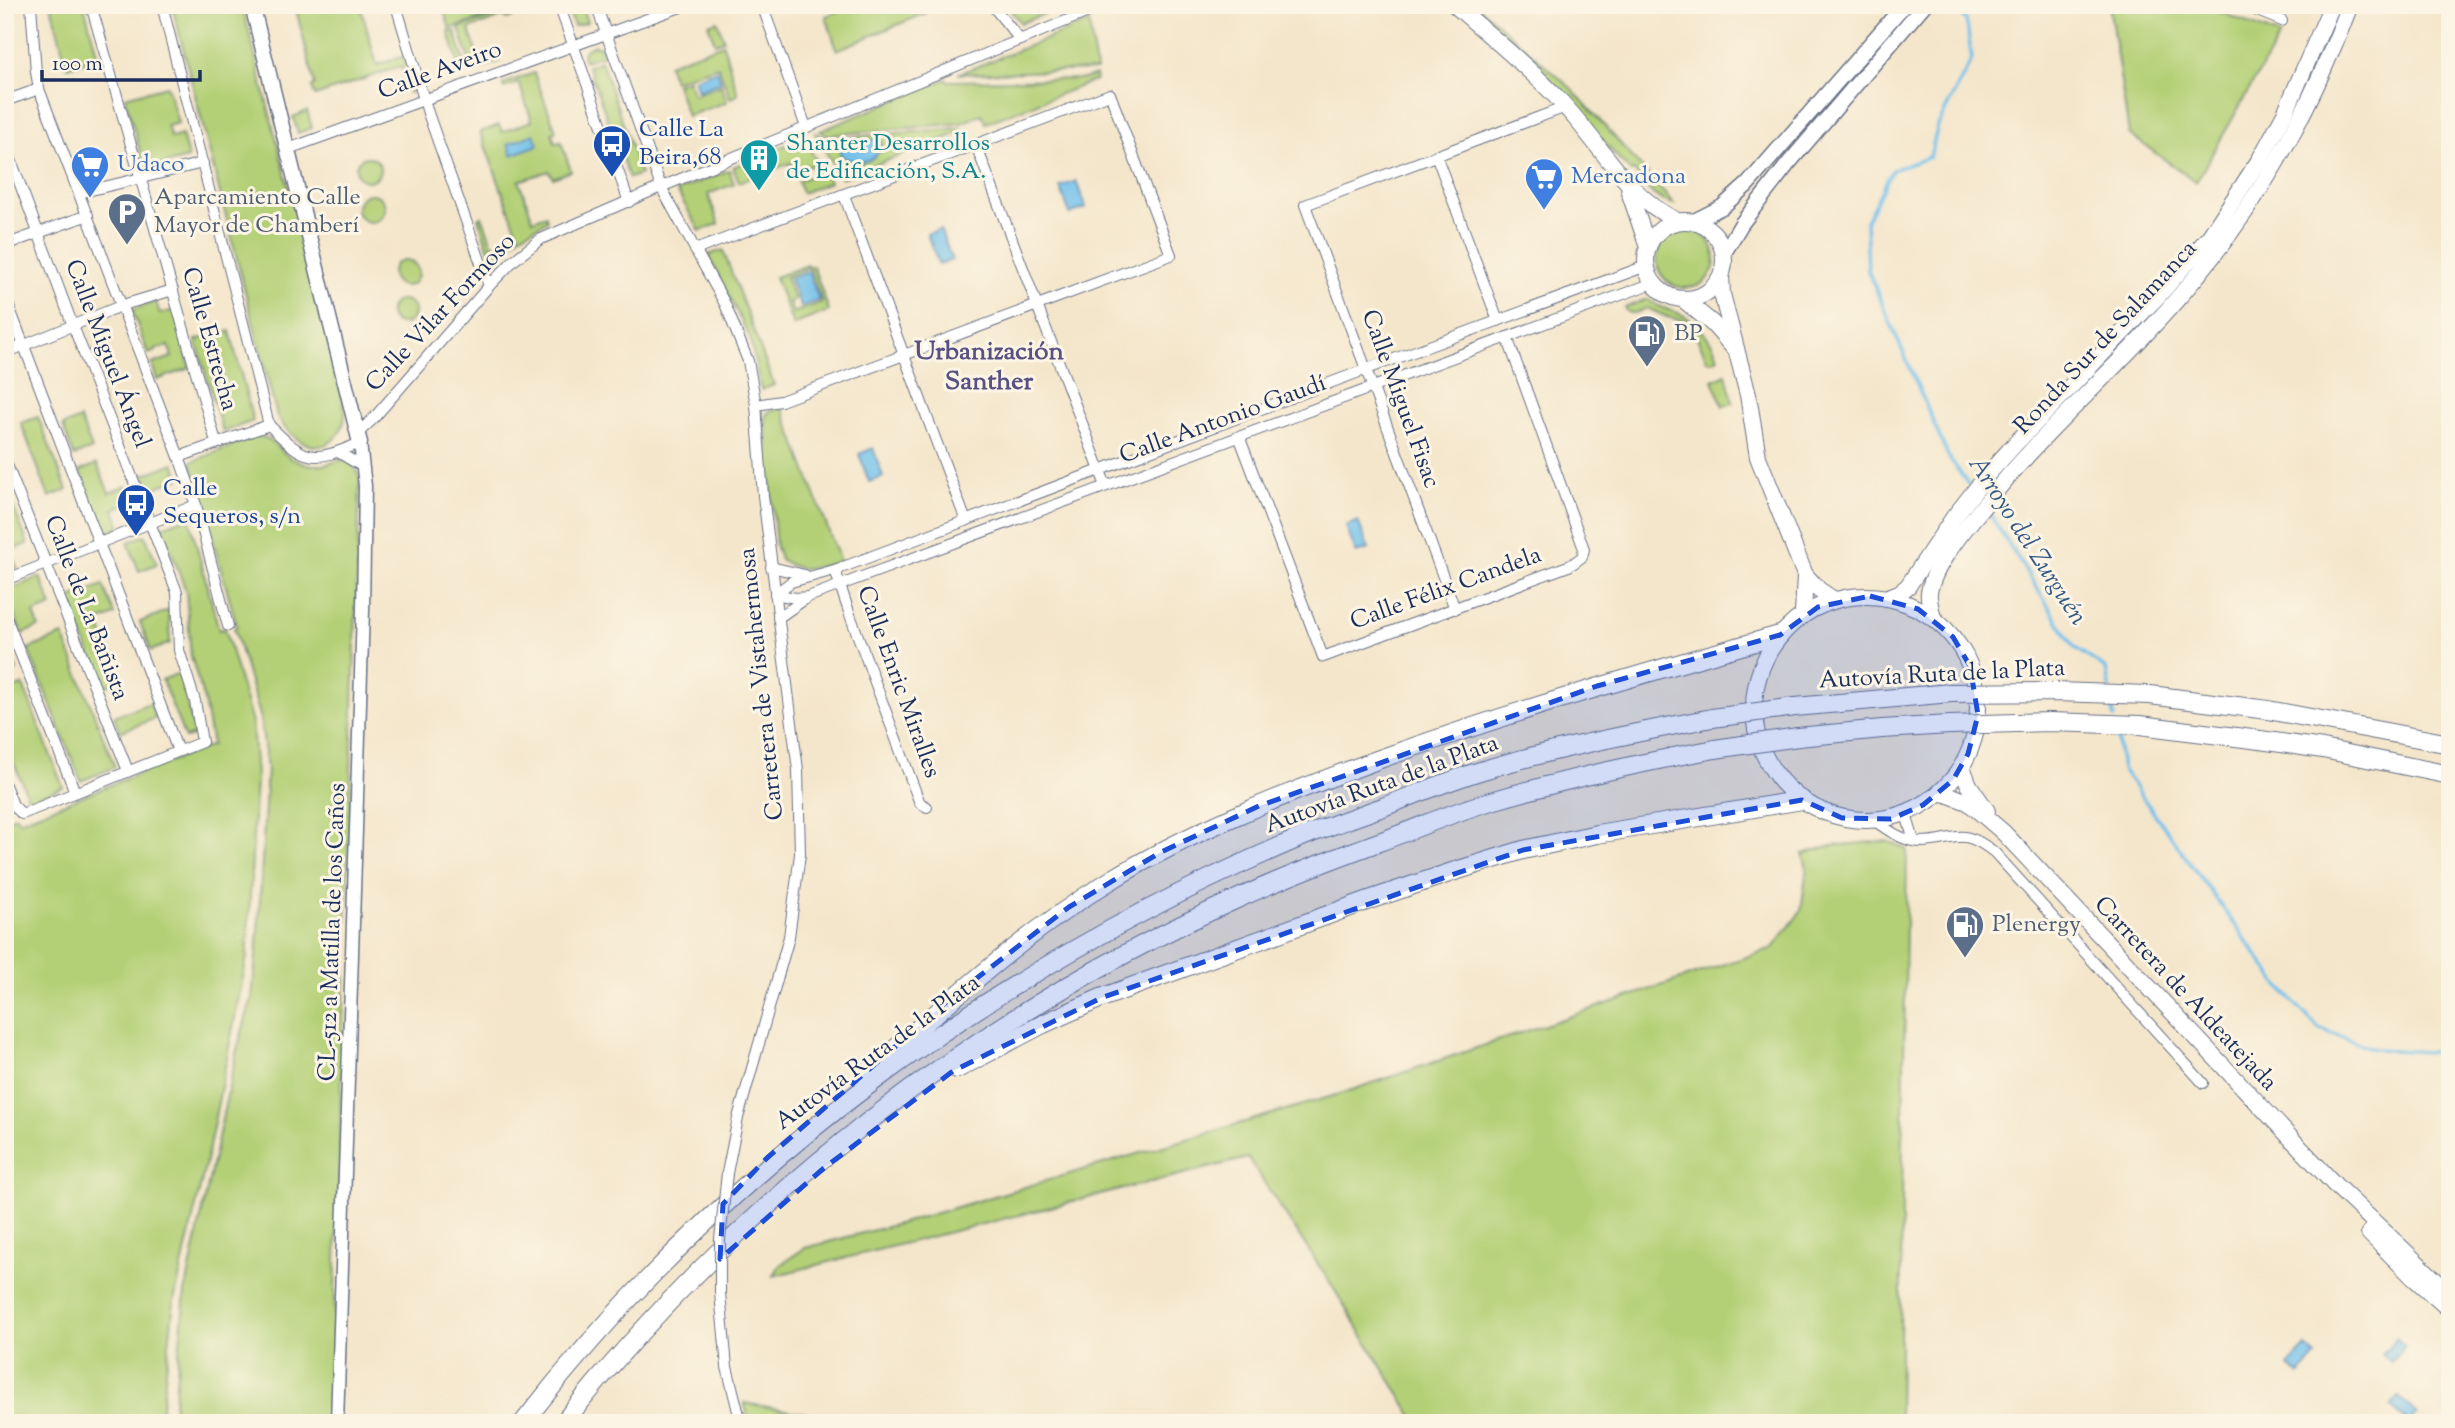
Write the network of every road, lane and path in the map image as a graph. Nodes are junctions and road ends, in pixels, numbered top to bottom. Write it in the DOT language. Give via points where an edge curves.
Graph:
graph roads {
  1 [pos="31,5"];
  2 [pos="91,5"];
  3 [pos="163,5"];
  4 [pos="252,5"];
  5 [pos="396,5"];
  6 [pos="559,5"];
  7 [pos="596,5"];
  8 [pos="686,5"];
  9 [pos="762,5"];
  10 [pos="992,5"];
  11 [pos="1105,5"];
  12 [pos="1455,5"];
  13 [pos="1924,5"];
  14 [pos="2243,5"];
  15 [pos="2332,5"];
  16 [pos="2350,5"];
  17 [pos="1899,11"];
  18 [pos="2282,21"];
  19 [pos="606,34"];
  20 [pos="1020,40"];
  21 [pos="574,46"];
  22 [pos="39,89"];
  23 [pos="424,100"];
  24 [pos="5,101"];
  25 [pos="1566,107"];
  26 [pos="806,127"];
  27 [pos="5,144"];
  28 [pos="976,145"];
  29 [pos="288,149"];
  30 [pos="1436,155"];
  31 [pos="203,163"];
  32 [pos="141,177"];
  33 [pos="1625,183"];
  34 [pos="661,187"];
  35 [pos="79,193"];
  36 [pos="844,195"];
  37 [pos="629,202"];
  38 [pos="88,215"];
  39 [pos="1677,221"];
  40 [pos="1694,221"];
  41 [pos="38,233"];
  42 [pos="5,246"];
  43 [pos="1648,247"];
  44 [pos="695,250"];
  45 [pos="1724,253"];
  46 [pos="1646,266"];
  47 [pos="1721,276"];
  48 [pos="1653,283"];
  49 [pos="489,286"];
  50 [pos="173,290"];
  51 [pos="5,296"];
  52 [pos="1684,300"];
  53 [pos="1036,304"];
  54 [pos="123,305"];
  55 [pos="1498,321"];
  56 [pos="74,326"];
  57 [pos="2134,330"];
  58 [pos="1507,337"];
  59 [pos="23,346"];
  60 [pos="1735,349"];
  61 [pos="5,354"];
  62 [pos="904,355"];
  63 [pos="1367,369"];
  64 [pos="1373,385"];
  65 [pos="757,405"];
  66 [pos="269,425"];
  67 [pos="1239,436"];
  68 [pos="359,438"];
  69 [pos="216,443"];
  70 [pos="338,452"];
  71 [pos="179,457"];
  72 [pos="5,460"];
  73 [pos="363,467"];
  74 [pos="1100,471"];
  75 [pos="1993,481"];
  76 [pos="1106,486"];
  77 [pos="196,505"];
  78 [pos="1969,512"];
  79 [pos="966,521"];
  80 [pos="150,524"];
  81 [pos="100,544"];
  82 [pos="46,565"];
  83 [pos="771,567"];
  84 [pos="838,569"];
  85 [pos="809,575"];
  86 [pos="1805,575"];
  87 [pos="5,580"];
  88 [pos="841,585"];
  89 [pos="775,594"];
  90 [pos="808,597"];
  91 [pos="1886,598"];
  92 [pos="1834,600"];
  93 [pos="1455,609"];
  94 [pos="1804,614"];
  95 [pos="5,615"];
  96 [pos="778,618"];
  97 [pos="1933,618"];
  98 [pos="228,626"];
  99 [pos="1780,635"];
  100 [pos="2450,744"];
  101 [pos="177,751"];
  102 [pos="1962,767"];
  103 [pos="128,771"];
  104 [pos="2450,775"];
  105 [pos="5,785"];
  106 [pos="75,792"];
  107 [pos="1941,792"];
  108 [pos="1802,800"];
  109 [pos="927,807"];
  110 [pos="1906,814"];
  111 [pos="1875,821"];
  112 [pos="2003,832"];
  113 [pos="1914,841"];
  114 [pos="2203,1083"];
  115 [pos="2335,1185"];
  116 [pos="701,1226"];
  117 [pos="2450,1294"];
  118 [pos="666,1305"];
  119 [pos="2450,1310"];
  120 [pos="337,1423"];
  121 [pos="523,1423"];
  122 [pos="563,1423"];
  123 [pos="741,1423"];
  1 -- 22 [label="street"];
  2 -- 32 [label="street, Calle Estrecha"];
  3 -- 31 [label="street"];
  4 -- 29 [label="main road"];
  5 -- 23 [label="street"];
  6 -- 21 [label="street"];
  7 -- 19 [label="street, Carretera de Vistahermosa"];
  8 -- 19 [label="street, Calle Aveiro"];
  9 -- 26 [label="street"];
  10 -- 20 [label="street"];
  11 -- 20 [label="street, Calle Vilar Formoso"];
  12 -- 25 [label="main road"];
  13 -- 45 [label="main road" via="1758,201"];
  14 -- 18 [label="street"];
  15 -- 57 [label="main road, Ronda Sur de Salamanca" via="2301,80 2260,159 2210,236"];
  16 -- 57 [label="main road, Ronda Sur de Salamanca" via="2276,166 2222,246"];
  17 -- 40 [label="main road" via="1747,185 1722,207"];
  19 -- 21 [label="street, Calle Aveiro"];
  19 -- 34 [label="street, Carretera de Vistahermosa"];
  20 -- 26 [label="street, Calle Vilar Formoso"];
  21 -- 23 [label="street, Calle Aveiro"];
  21 -- 37 [label="street"];
  22 -- 24 [label="street"];
  22 -- 35 [label="street"];
  23 -- 29 [label="street, Calle Aveiro"];
  23 -- 49 [label="street"];
  25 -- 30 [label="street"];
  25 -- 33 [label="main road"];
  26 -- 34 [label="street, Calle Vilar Formoso"];
  27 -- 41 [label="street, Calle Miguel Ángel"];
  28 -- 36 [label="street"];
  28 -- 53 [label="street"];
  28 -- 53 [label="street" via="1110,94 1171,255"];
  29 -- 68 [label="main road"];
  30 -- 55 [label="street"];
  30 -- 63 [label="street, Calle Miguel Fisac" via="1305,205"];
  31 -- 32 [label="street"];
  31 -- 66 [label="street"];
  32 -- 35 [label="street"];
  32 -- 50 [label="street, Calle Estrecha"];
  33 -- 39 [label="main road" via="1646,203"];
  33 -- 43 [label="main road"];
  34 -- 37 [label="street, Calle Vilar Formoso"];
  34 -- 44 [label="street, Carretera de Vistahermosa"];
  35 -- 38 [label="street"];
  36 -- 44 [label="street"];
  36 -- 62 [label="street"];
  37 -- 49 [label="street, Calle Vilar Formoso" via="541,239"];
  38 -- 41 [label="street"];
  38 -- 54 [label="street"];
  39 -- 40 [label="main road"];
  39 -- 43 [label="main road" via="1664,226"];
  40 -- 45 [label="main road" via="1714,232"];
  41 -- 42 [label="street"];
  41 -- 56 [label="street, Calle Miguel Ángel"];
  43 -- 46 [label="main road"];
  44 -- 65 [label="street, Carretera de Vistahermosa" via="741,340"];
  45 -- 47 [label="main road"];
  46 -- 48 [label="main road"];
  46 -- 55 [label="street, Calle Antonio Gaudí"];
  47 -- 52 [label="main road" via="1706,293"];
  47 -- 60 [label="main road"];
  48 -- 52 [label="main road" via="1661,292"];
  48 -- 58 [label="street, Calle Antonio Gaudí"];
  49 -- 68 [label="street, Calle Vilar Formoso"];
  50 -- 54 [label="street"];
  50 -- 69 [label="street, Calle Estrecha"];
  51 -- 59 [label="street"];
  52 -- 60 [label="main road"];
  53 -- 62 [label="street"];
  53 -- 74 [label="street"];
  54 -- 56 [label="street"];
  54 -- 71 [label="street"];
  55 -- 63 [label="street, Calle Antonio Gaudí"];
  56 -- 59 [label="street"];
  56 -- 80 [label="street, Calle Miguel Ángel"];
  57 -- 75 [label="main road, Ronda Sur de Salamanca" via="2016,443"];
  57 -- 75 [label="main road, Ronda Sur de Salamanca" via="2135,345"];
  58 -- 64 [label="street, Calle Antonio Gaudí"];
  58 -- 93 [label="street, Calle Félix Candela" via="1584,544 1582,557"];
  59 -- 61 [label="street"];
  59 -- 81 [label="street"];
  60 -- 86 [label="main road" via="1758,457"];
  62 -- 65 [label="street" via="781,401"];
  62 -- 79 [label="street"];
  63 -- 64 [label="street, Calle Miguel Fisac"];
  63 -- 74 [label="street, Calle Antonio Gaudí"];
  64 -- 67 [label="street, Calle Antonio Gaudí"];
  64 -- 93 [label="street, Calle Miguel Fisac"];
  65 -- 83 [label="street, Carretera de Vistahermosa"];
  66 -- 69 [label="street"];
  66 -- 70 [label="street" via="306,454 322,457"];
  67 -- 76 [label="street, Calle Antonio Gaudí"];
  67 -- 93 [label="street, Calle Félix Candela" via="1323,657"];
  68 -- 70 [label="street"];
  68 -- 73 [label="street, CL-512 a Matilla de los Caños"];
  69 -- 71 [label="street"];
  70 -- 73 [label="street"];
  71 -- 77 [label="street"];
  72 -- 82 [label="street, Calle de La Bañista"];
  73 -- 120 [label="street, CL-512 a Matilla de los Caños" via="362,664"];
  74 -- 76 [label="street"];
  74 -- 79 [label="street, Calle Antonio Gaudí"];
  75 -- 78 [label="main road, Ronda Sur de Salamanca"];
  76 -- 88 [label="street, Calle Antonio Gaudí"];
  77 -- 80 [label="street"];
  77 -- 98 [label="street"];
  78 -- 91 [label="main road, Ronda Sur de Salamanca" via="1908,586"];
  78 -- 97 [label="main road, Ronda Sur de Salamanca" via="1928,594"];
  79 -- 84 [label="street, Calle Antonio Gaudí"];
  80 -- 81 [label="street"];
  80 -- 101 [label="street, Calle Miguel Ángel" via="177,592 179,650 202,742"];
  81 -- 82 [label="street"];
  81 -- 101 [label="street"];
  82 -- 87 [label="street"];
  82 -- 103 [label="street, Calle de La Bañista"];
  83 -- 85 [label="street, Calle Antonio Gaudí"];
  83 -- 89 [label="street, Carretera de Vistahermosa"];
  84 -- 85 [label="street, Calle Antonio Gaudí"];
  84 -- 88 [label="street, Calle Enric Miralles"];
  85 -- 89 [label="street, Calle Antonio Gaudí"];
  86 -- 92 [label="main road"];
  86 -- 94 [label="main road"];
  88 -- 90 [label="street, Calle Antonio Gaudí"];
  88 -- 109 [label="street, Calle Enric Miralles" via="916,793"];
  89 -- 90 [label="street, Calle Antonio Gaudí"];
  89 -- 96 [label="street, Carretera de Vistahermosa"];
  90 -- 96 [label="street, Calle Antonio Gaudí"];
  91 -- 92 [label="main road"];
  91 -- 97 [label="main road"];
  92 -- 94 [label="main road"];
  94 -- 99 [label="main road"];
  95 -- 106 [label="street"];
  96 -- 123 [label="street, Carretera de Vistahermosa, bridge" via="798,770 800,854 789,937 738,1118 720,1239 727,1367"];
  97 -- 102 [label="main road" via="1962,650 1975,682 1978,715"];
  99 -- 108 [label="main road" via="1757,683 1755,726 1773,772"];
  99 -- 116 [label="highway" via="1480,723 1259,806 1161,852 1069,907 988,968 767,1158"];
  100 -- 116 [label="highway, Autovía Ruta de la Plata, bridge" via="2268,710 2150,695 1951,694 1712,718 1477,772 1299,838 1142,911 1051,961 954,1022 810,1130"];
  101 -- 103 [label="street"];
  102 -- 107 [label="main road"];
  102 -- 112 [label="main road, Carretera de Aldeatejada" via="1969,785"];
  103 -- 106 [label="street"];
  104 -- 118 [label="highway, Autovía Ruta de la Plata, bridge" via="2260,740 2140,725 2050,722 1798,737 1660,760 1486,802 1238,898 1071,985 853,1133 729,1242"];
  105 -- 106 [label="street" via="22,814"];
  107 -- 110 [label="main road"];
  107 -- 112 [label="main road, Carretera de Aldeatejada" via="1968,802"];
  108 -- 111 [label="main road" via="1842,818"];
  108 -- 118 [label="highway" via="1523,850 1369,900 1101,998 953,1072 824,1168"];
  110 -- 111 [label="main road"];
  110 -- 113 [label="street"];
  111 -- 113 [label="street"];
  112 -- 115 [label="main road, Carretera de Aldeatejada"];
  113 -- 114 [label="street" via="1966,836 1994,852"];
  115 -- 117 [label="main road"];
  115 -- 119 [label="main road" via="2373,1238"];
  116 -- 121 [label="highway, Autovía Ruta de la Plata" via="594,1338"];
  118 -- 122 [label="highway, Autovía Ruta de la Plata"];
}
